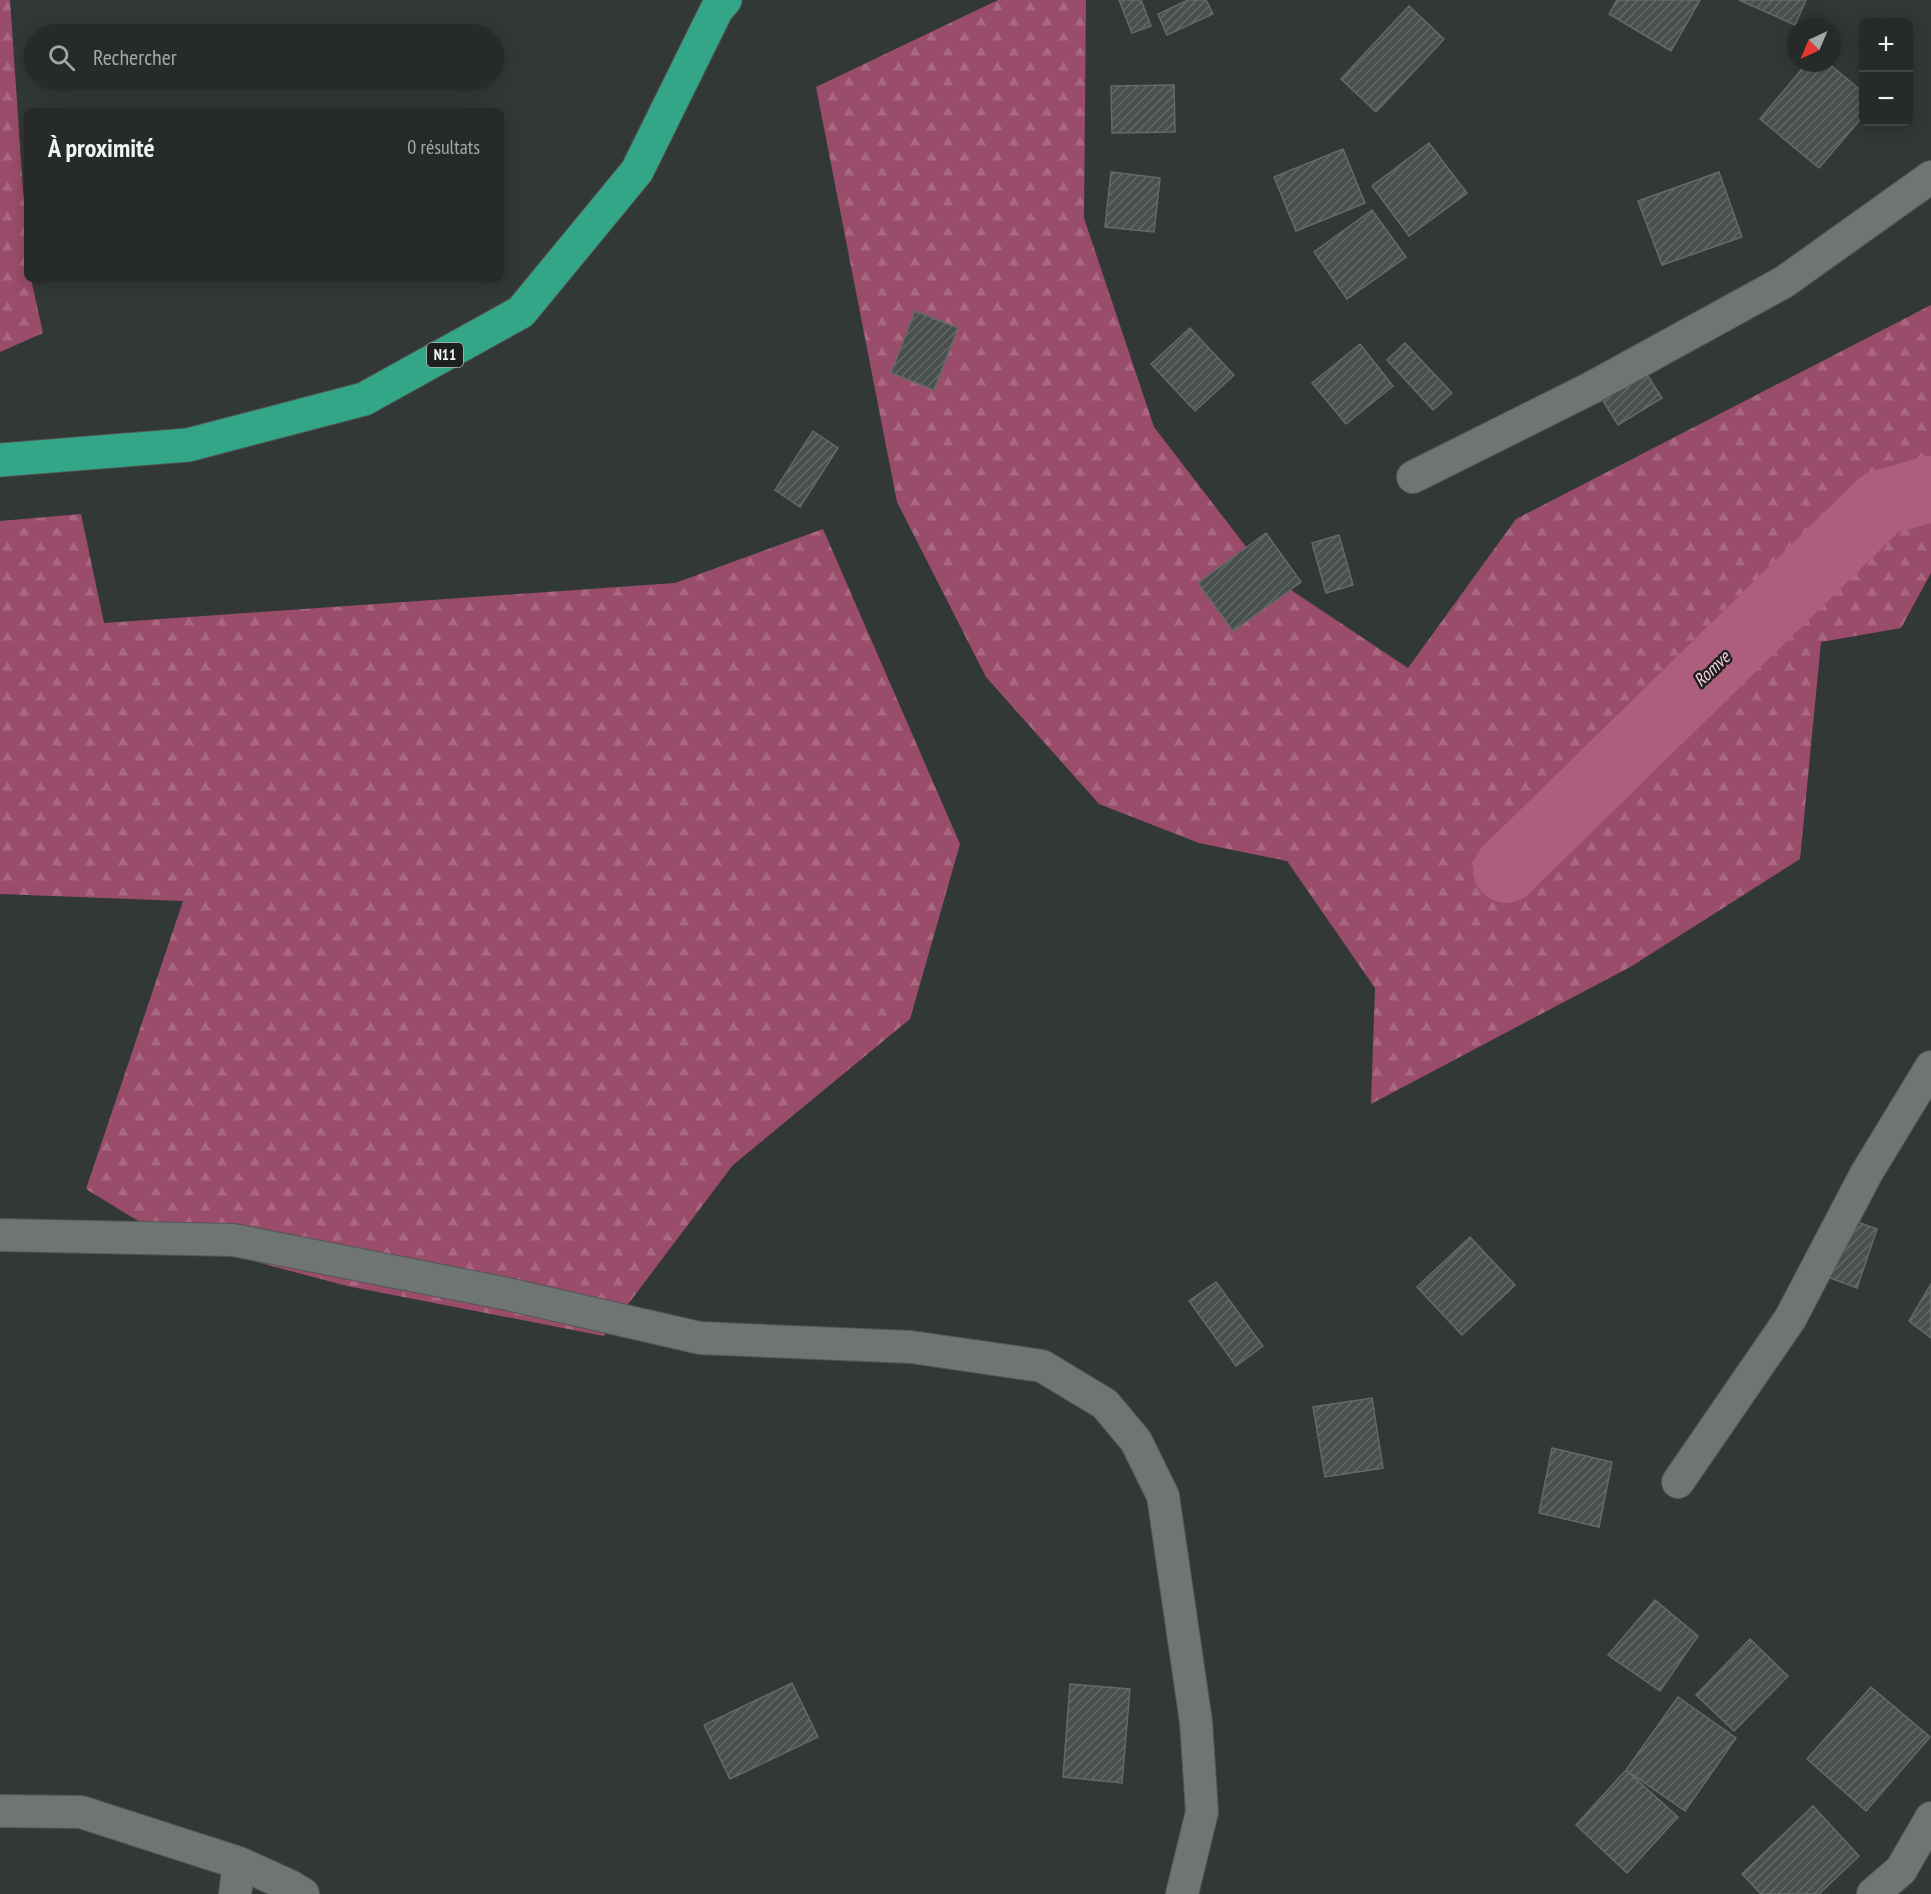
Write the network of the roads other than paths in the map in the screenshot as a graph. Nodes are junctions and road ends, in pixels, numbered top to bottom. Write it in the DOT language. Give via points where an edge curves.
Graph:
graph roads {
  1 [pos="725,0"];
  2 [pos="1931,177"];
  3 [pos="0,460"];
  4 [pos="1413,477"];
  5 [pos="1931,1067"];
  6 [pos="0,1236"];
  7 [pos="1678,1482"];
  8 [pos="0,1810"];
  9 [pos="1931,1818"];
  10 [pos="239,1863"];
  11 [pos="235,1894"];
  12 [pos="303,1894"];
  13 [pos="1182,1894"];
  14 [pos="1873,1894"];
  1 -- 3 [label="highway, N11" via="637,171 521,312 364,399 188,445"];
  2 -- 4 [label="street" via="1784,282 1591,388"];
  5 -- 7 [label="street" via="1866,1174 1790,1319"];
  6 -- 13 [label="street" via="233,1240 503,1293 700,1338 911,1347 1042,1366 1105,1404 1137,1441 1163,1496 1196,1722 1202,1812"];
  8 -- 10 [label="street" via="81,1812"];
  9 -- 14 [label="street" via="1901,1870"];
  10 -- 11 [label="street"];
  10 -- 12 [label="street"];
}
